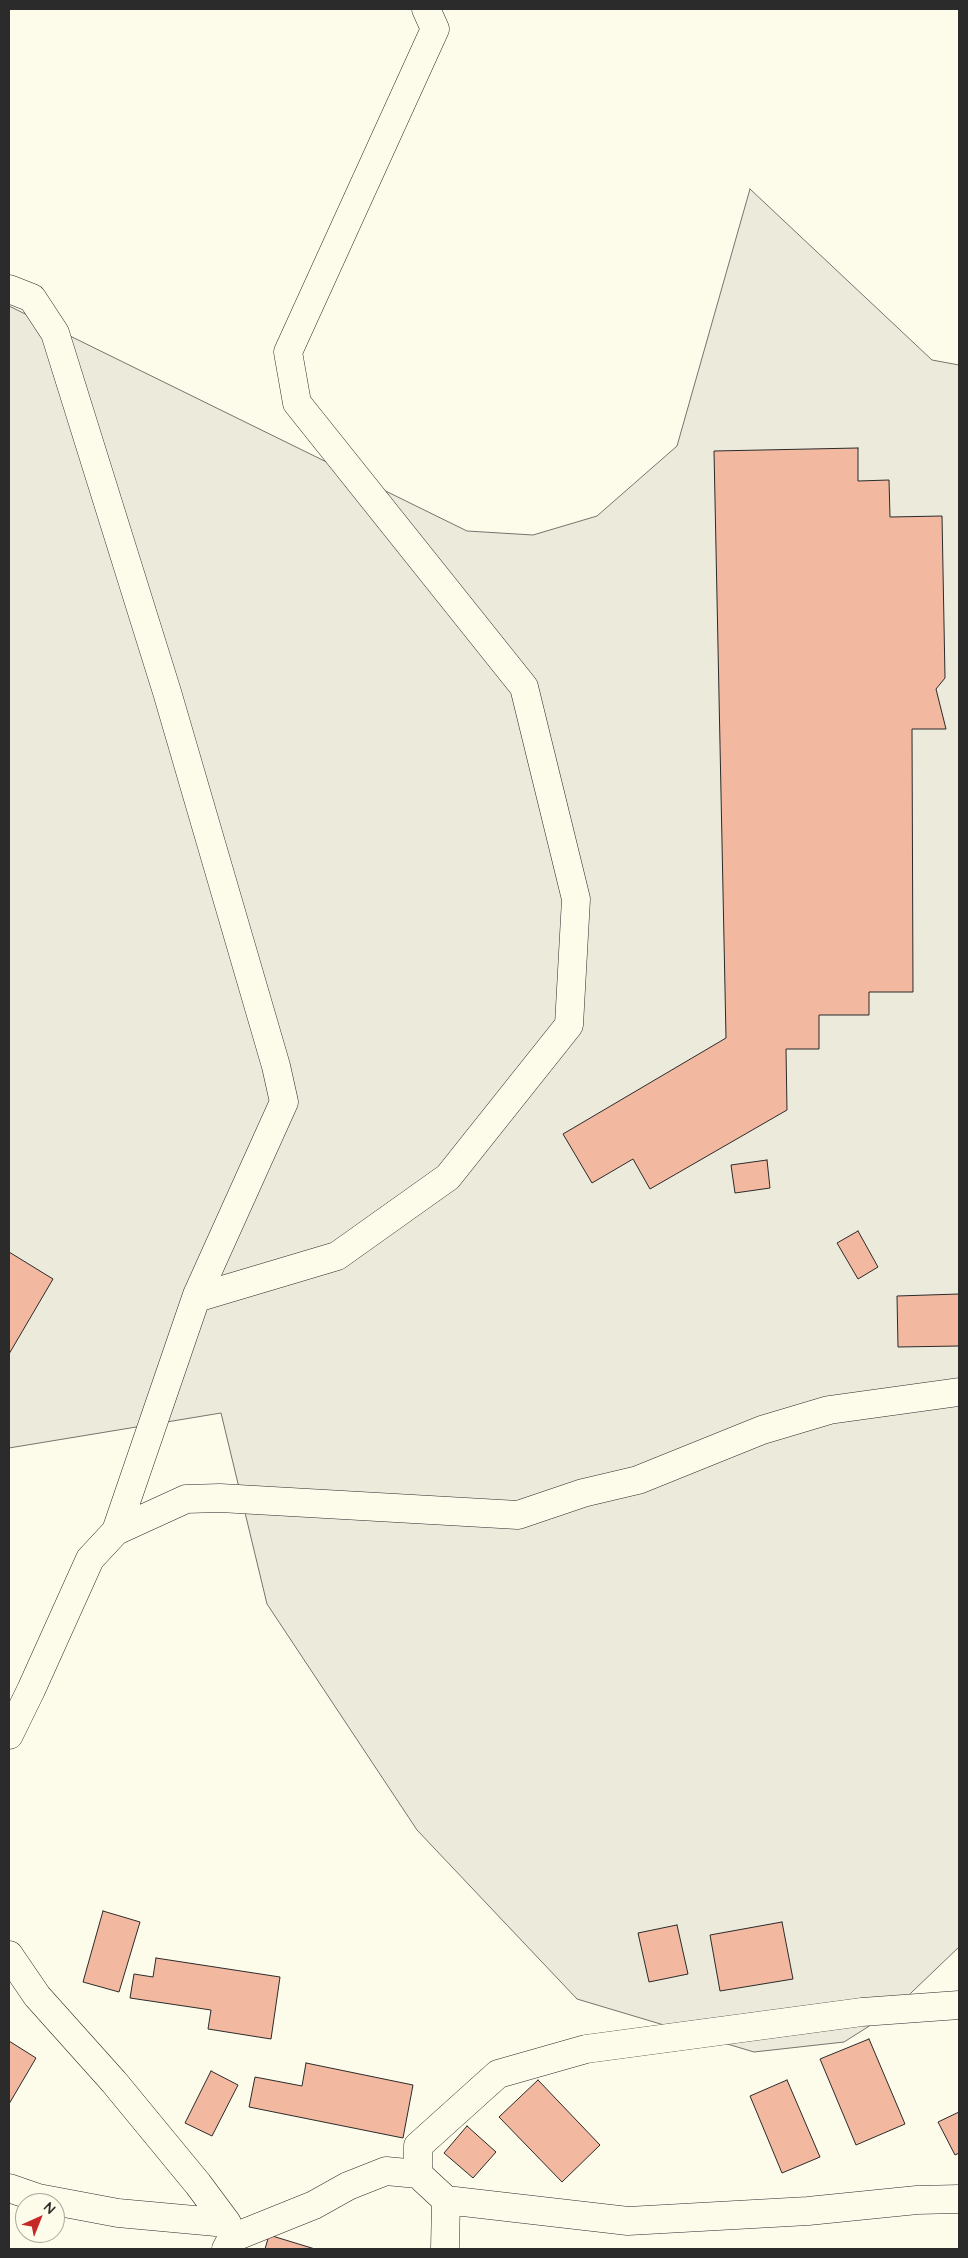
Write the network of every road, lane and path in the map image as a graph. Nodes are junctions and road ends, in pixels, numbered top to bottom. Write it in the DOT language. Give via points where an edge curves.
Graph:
graph roads {
  1 [pos="426,9"];
  2 [pos="9,289"];
  3 [pos="196,1298"];
  4 [pos="959,1392"];
  5 [pos="116,1531"];
  6 [pos="9,1735"];
  7 [pos="9,1955"];
  8 [pos="959,2005"];
  9 [pos="418,2174"];
  10 [pos="9,2188"];
  11 [pos="959,2199"];
  12 [pos="446,2200"];
  13 [pos="228,2237"];
  14 [pos="445,2249"];
  1 -- 3 [label="street" via="435,29 288,352 297,403 524,686 576,899 568,1025 448,1177 337,1256"];
  2 -- 3 [label="street" via="32,298 55,333 167,692 284,1102"];
  3 -- 5 [label="street"];
  4 -- 5 [label="street" via="829,1410 762,1430 638,1480 518,1515 186,1498"];
  5 -- 6 [label="street" via="90,1559"];
  7 -- 13 [label="street" via="37,1996 114,2082 198,2184"];
  8 -- 9 [label="street" via="862,2012 586,2049 498,2074 418,2146"];
  9 -- 12 [label="street"];
  9 -- 13 [label="street" via="386,2171 348,2186 314,2205"];
  10 -- 13 [label="street" via="38,2198"];
  11 -- 12 [label="street" via="918,2200 808,2212 628,2221"];
  12 -- 14 [label="street"];
}
